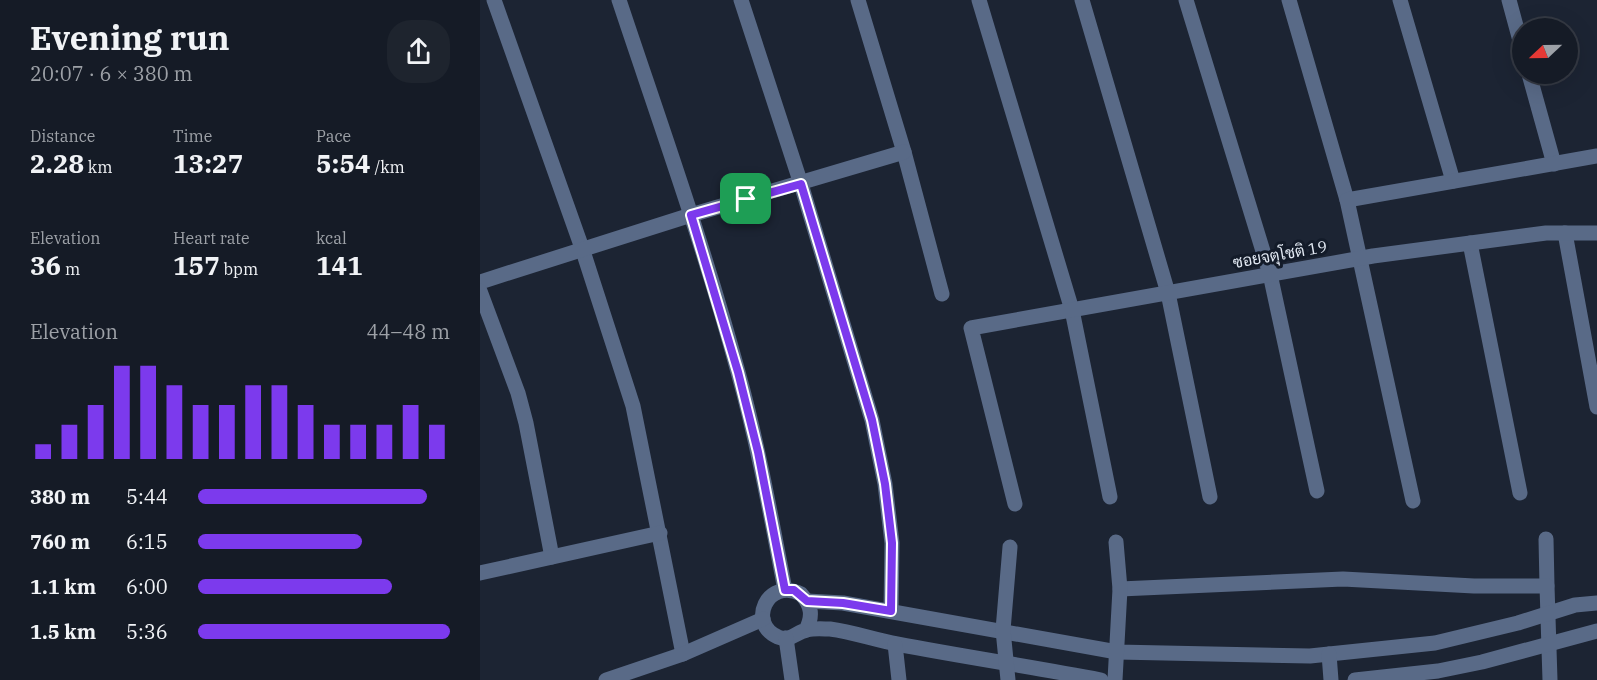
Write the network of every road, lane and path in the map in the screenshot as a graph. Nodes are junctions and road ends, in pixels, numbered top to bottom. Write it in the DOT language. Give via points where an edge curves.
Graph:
graph roads {
  1 [pos="494,0"];
  2 [pos="620,0"];
  3 [pos="741,0"];
  4 [pos="858,0"];
  5 [pos="979,0"];
  6 [pos="1082,0"];
  7 [pos="1186,0"];
  8 [pos="1289,0"];
  9 [pos="1400,0"];
  10 [pos="1509,0"];
  11 [pos="1514,18"];
  12 [pos="1532,84"];
  13 [pos="904,152"];
  14 [pos="1597,156"];
  15 [pos="1554,164"];
  16 [pos="1453,181"];
  17 [pos="801,184"];
  18 [pos="1347,200"];
  19 [pos="691,215"];
  20 [pos="1565,232"];
  21 [pos="1597,233"];
  22 [pos="1470,243"];
  23 [pos="582,249"];
  24 [pos="1362,258"];
  25 [pos="1270,274"];
  26 [pos="480,282"];
  27 [pos="480,291"];
  28 [pos="1168,293"];
  29 [pos="942,294"];
  30 [pos="1072,310"];
  31 [pos="1597,407"];
  32 [pos="1317,491"];
  33 [pos="1520,493"];
  34 [pos="1110,497"];
  35 [pos="1210,497"];
  36 [pos="1413,501"];
  37 [pos="1014,504"];
  38 [pos="660,533"];
  39 [pos="1546,539"];
  40 [pos="1116,542"];
  41 [pos="1010,547"];
  42 [pos="552,556"];
  43 [pos="480,573"];
  44 [pos="1547,586"];
  45 [pos="1120,589"];
  46 [pos="785,590"];
  47 [pos="807,601"];
  48 [pos="1597,603"];
  49 [pos="891,611"];
  50 [pos="1546,614"];
  51 [pos="763,619"];
  52 [pos="806,630"];
  53 [pos="1003,630"];
  54 [pos="1597,631"];
  55 [pos="786,638"];
  56 [pos="895,644"];
  57 [pos="1547,645"];
  58 [pos="1117,652"];
  59 [pos="683,654"];
  60 [pos="1329,654"];
  61 [pos="1004,661"];
  62 [pos="1438,676"];
  63 [pos="606,680"];
  64 [pos="792,680"];
  65 [pos="899,680"];
  66 [pos="1008,680"];
  67 [pos="1101,680"];
  68 [pos="1115,680"];
  69 [pos="1331,680"];
  70 [pos="1355,680"];
  71 [pos="1550,680"];
  1 -- 23 [label="street"];
  2 -- 19 [label="street"];
  3 -- 17 [label="street"];
  4 -- 13 [label="street"];
  5 -- 30 [label="street"];
  6 -- 28 [label="street"];
  7 -- 25 [label="street"];
  8 -- 18 [label="street"];
  9 -- 16 [label="street"];
  10 -- 11 [label="street"];
  12 -- 15 [label="street"];
  13 -- 17 [label="street"];
  13 -- 29 [label="street"];
  14 -- 15 [label="street"];
  15 -- 16 [label="street"];
  16 -- 18 [label="street"];
  17 -- 19 [label="street"];
  17 -- 49 [label="street" via="872,420 892,543"];
  18 -- 24 [label="street"];
  19 -- 23 [label="street"];
  19 -- 46 [label="street" via="738,372"];
  20 -- 21 [label="street, ซอยจตุโชติ 19"];
  20 -- 22 [label="street, ซอยจตุโชติ 19"];
  20 -- 31 [label="street"];
  22 -- 24 [label="street, ซอยจตุโชติ 19"];
  22 -- 33 [label="street"];
  23 -- 26 [label="street"];
  23 -- 38 [label="street" via="633,406"];
  24 -- 25 [label="street, ซอยจตุโชติ 19"];
  24 -- 36 [label="street"];
  25 -- 28 [label="street, ซอยจตุโชติ 19"];
  25 -- 32 [label="street"];
  27 -- 42 [label="street" via="524,413"];
  28 -- 30 [label="street, ซอยจตุโชติ 19"];
  28 -- 35 [label="street"];
  30 -- 34 [label="street"];
  30 -- 37 [label="street, ซอยจตุโชติ 19" via="971,328"];
  38 -- 42 [label="street"];
  38 -- 59 [label="street"];
  39 -- 44 [label="street"];
  40 -- 45 [label="street"];
  41 -- 53 [label="street"];
  42 -- 43 [label="street"];
  44 -- 45 [label="street" via="1344,579"];
  44 -- 50 [label="street"];
  45 -- 58 [label="street"];
  46 -- 47 [label="street" via="794,590"];
  46 -- 51 [label="street" via="777,591 765,603"];
  47 -- 49 [label="street"];
  47 -- 52 [label="street" via="811,620"];
  48 -- 50 [label="street"];
  49 -- 53 [label="street"];
  50 -- 57 [label="street"];
  50 -- 60 [label="street" via="1435,644"];
  51 -- 55 [label="street" via="771,632"];
  51 -- 59 [label="street"];
  52 -- 55 [label="street"];
  52 -- 56 [label="street" via="830,629"];
  53 -- 58 [label="street"];
  53 -- 61 [label="street"];
  54 -- 57 [label="street"];
  55 -- 64 [label="street"];
  56 -- 61 [label="street"];
  56 -- 65 [label="street"];
  57 -- 62 [label="street"];
  57 -- 71 [label="street"];
  58 -- 60 [label="street"];
  58 -- 68 [label="street"];
  59 -- 63 [label="street"];
  60 -- 69 [label="street"];
  61 -- 66 [label="street"];
  61 -- 67 [label="street"];
  62 -- 70 [label="street"];
}
